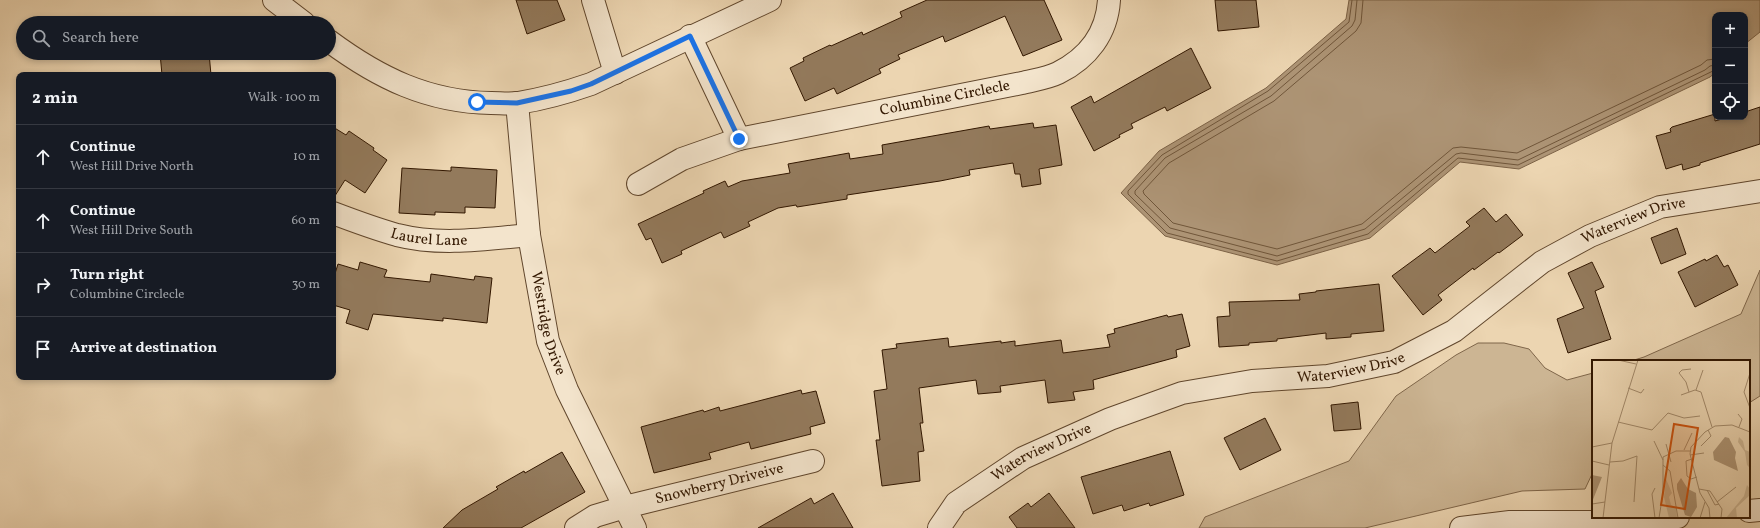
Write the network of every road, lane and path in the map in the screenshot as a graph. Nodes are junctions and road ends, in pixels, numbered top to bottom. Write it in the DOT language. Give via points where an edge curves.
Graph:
graph roads {
  1 [pos="274,0"];
  2 [pos="593,0"];
  3 [pos="770,0"];
  4 [pos="1109,0"];
  5 [pos="295,16"];
  6 [pos="690,36"];
  7 [pos="336,46"];
  8 [pos="615,73"];
  9 [pos="517,103"];
  10 [pos="739,139"];
  11 [pos="638,184"];
  12 [pos="1760,191"];
  13 [pos="336,214"];
  14 [pos="529,236"];
  15 [pos="813,461"];
  16 [pos="625,507"];
  17 [pos="1760,510"];
  18 [pos="1750,511"];
  19 [pos="1666,518"];
  20 [pos="576,528"];
  21 [pos="635,528"];
  22 [pos="939,528"];
  23 [pos="1461,528"];
  1 -- 5 [label="street"];
  2 -- 8 [label="street"];
  3 -- 6 [label="street"];
  4 -- 10 [label="street, Columbine Circlecle" via="1108,15 1098,39 1079,60 1057,73 1022,84"];
  6 -- 8 [label="street"];
  6 -- 10 [label="street"];
  7 -- 9 [label="street" via="358,63 398,83 435,96 477,102"];
  8 -- 9 [label="street" via="571,91"];
  9 -- 14 [label="street, Westridge Drive"];
  10 -- 11 [label="street, Columbine Circlecle" via="682,159"];
  12 -- 22 [label="street, Waterview Drive" via="1660,207 1590,236 1542,262 1454,331 1394,362 1328,376 1252,381 1182,393 1110,419 1023,458 956,503"];
  13 -- 14 [label="street, Laurel Lane" via="398,235 426,240 468,241"];
  14 -- 16 [label="street, Westridge Drive" via="548,342 567,390"];
  15 -- 16 [label="street, Snowberry Driveive"];
  16 -- 20 [label="street, Snowberry Driveive" via="595,516"];
  16 -- 21 [label="street, Westridge Drive"];
  17 -- 18 [label="street"];
  19 -- 23 [label="street" via="1618,522 1510,522"];
}
